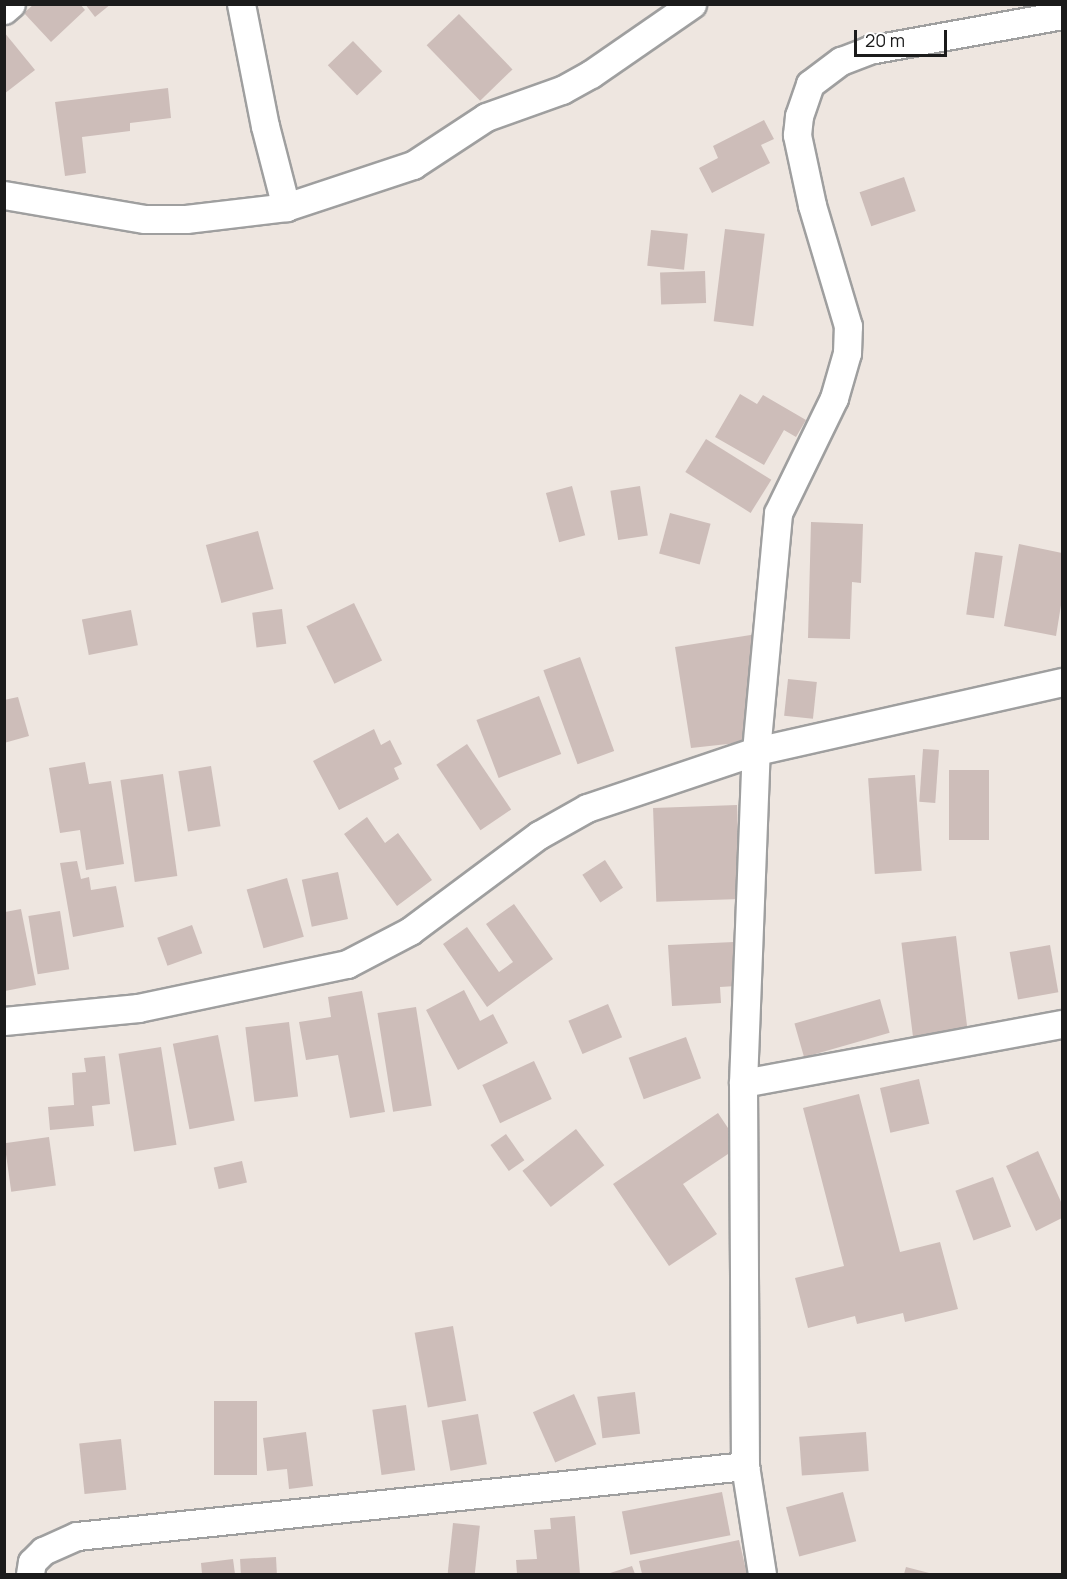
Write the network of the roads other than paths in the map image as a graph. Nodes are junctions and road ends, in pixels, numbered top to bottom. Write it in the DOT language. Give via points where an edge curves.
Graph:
graph roads {
  1 [pos="11,4"];
  2 [pos="242,4"];
  3 [pos="692,4"];
  4 [pos="4,10"];
  5 [pos="1049,13"];
  6 [pos="4,195"];
  7 [pos="286,207"];
  8 [pos="1062,682"];
  9 [pos="756,751"];
  10 [pos="4,1021"];
  11 [pos="1062,1024"];
  12 [pos="743,1083"];
  13 [pos="745,1466"];
  14 [pos="30,1575"];
  15 [pos="762,1575"];
  1 -- 4 [label="street"];
  2 -- 7 [label="street" via="265,126"];
  3 -- 7 [label="street" via="591,74 562,90 486,117 413,165"];
  5 -- 9 [label="street" via="869,50 824,72 810,84 802,102 797,135 812,205 848,326 848,353 834,398 778,513"];
  6 -- 7 [label="street" via="145,219 186,219"];
  8 -- 9 [label="street"];
  9 -- 10 [label="street" via="587,808 538,835 410,931 347,963 138,1008"];
  9 -- 12 [label="street"];
  11 -- 12 [label="street"];
  12 -- 13 [label="street"];
  13 -- 14 [label="street" via="77,1536 43,1551 33,1562"];
  13 -- 15 [label="street"];
}
